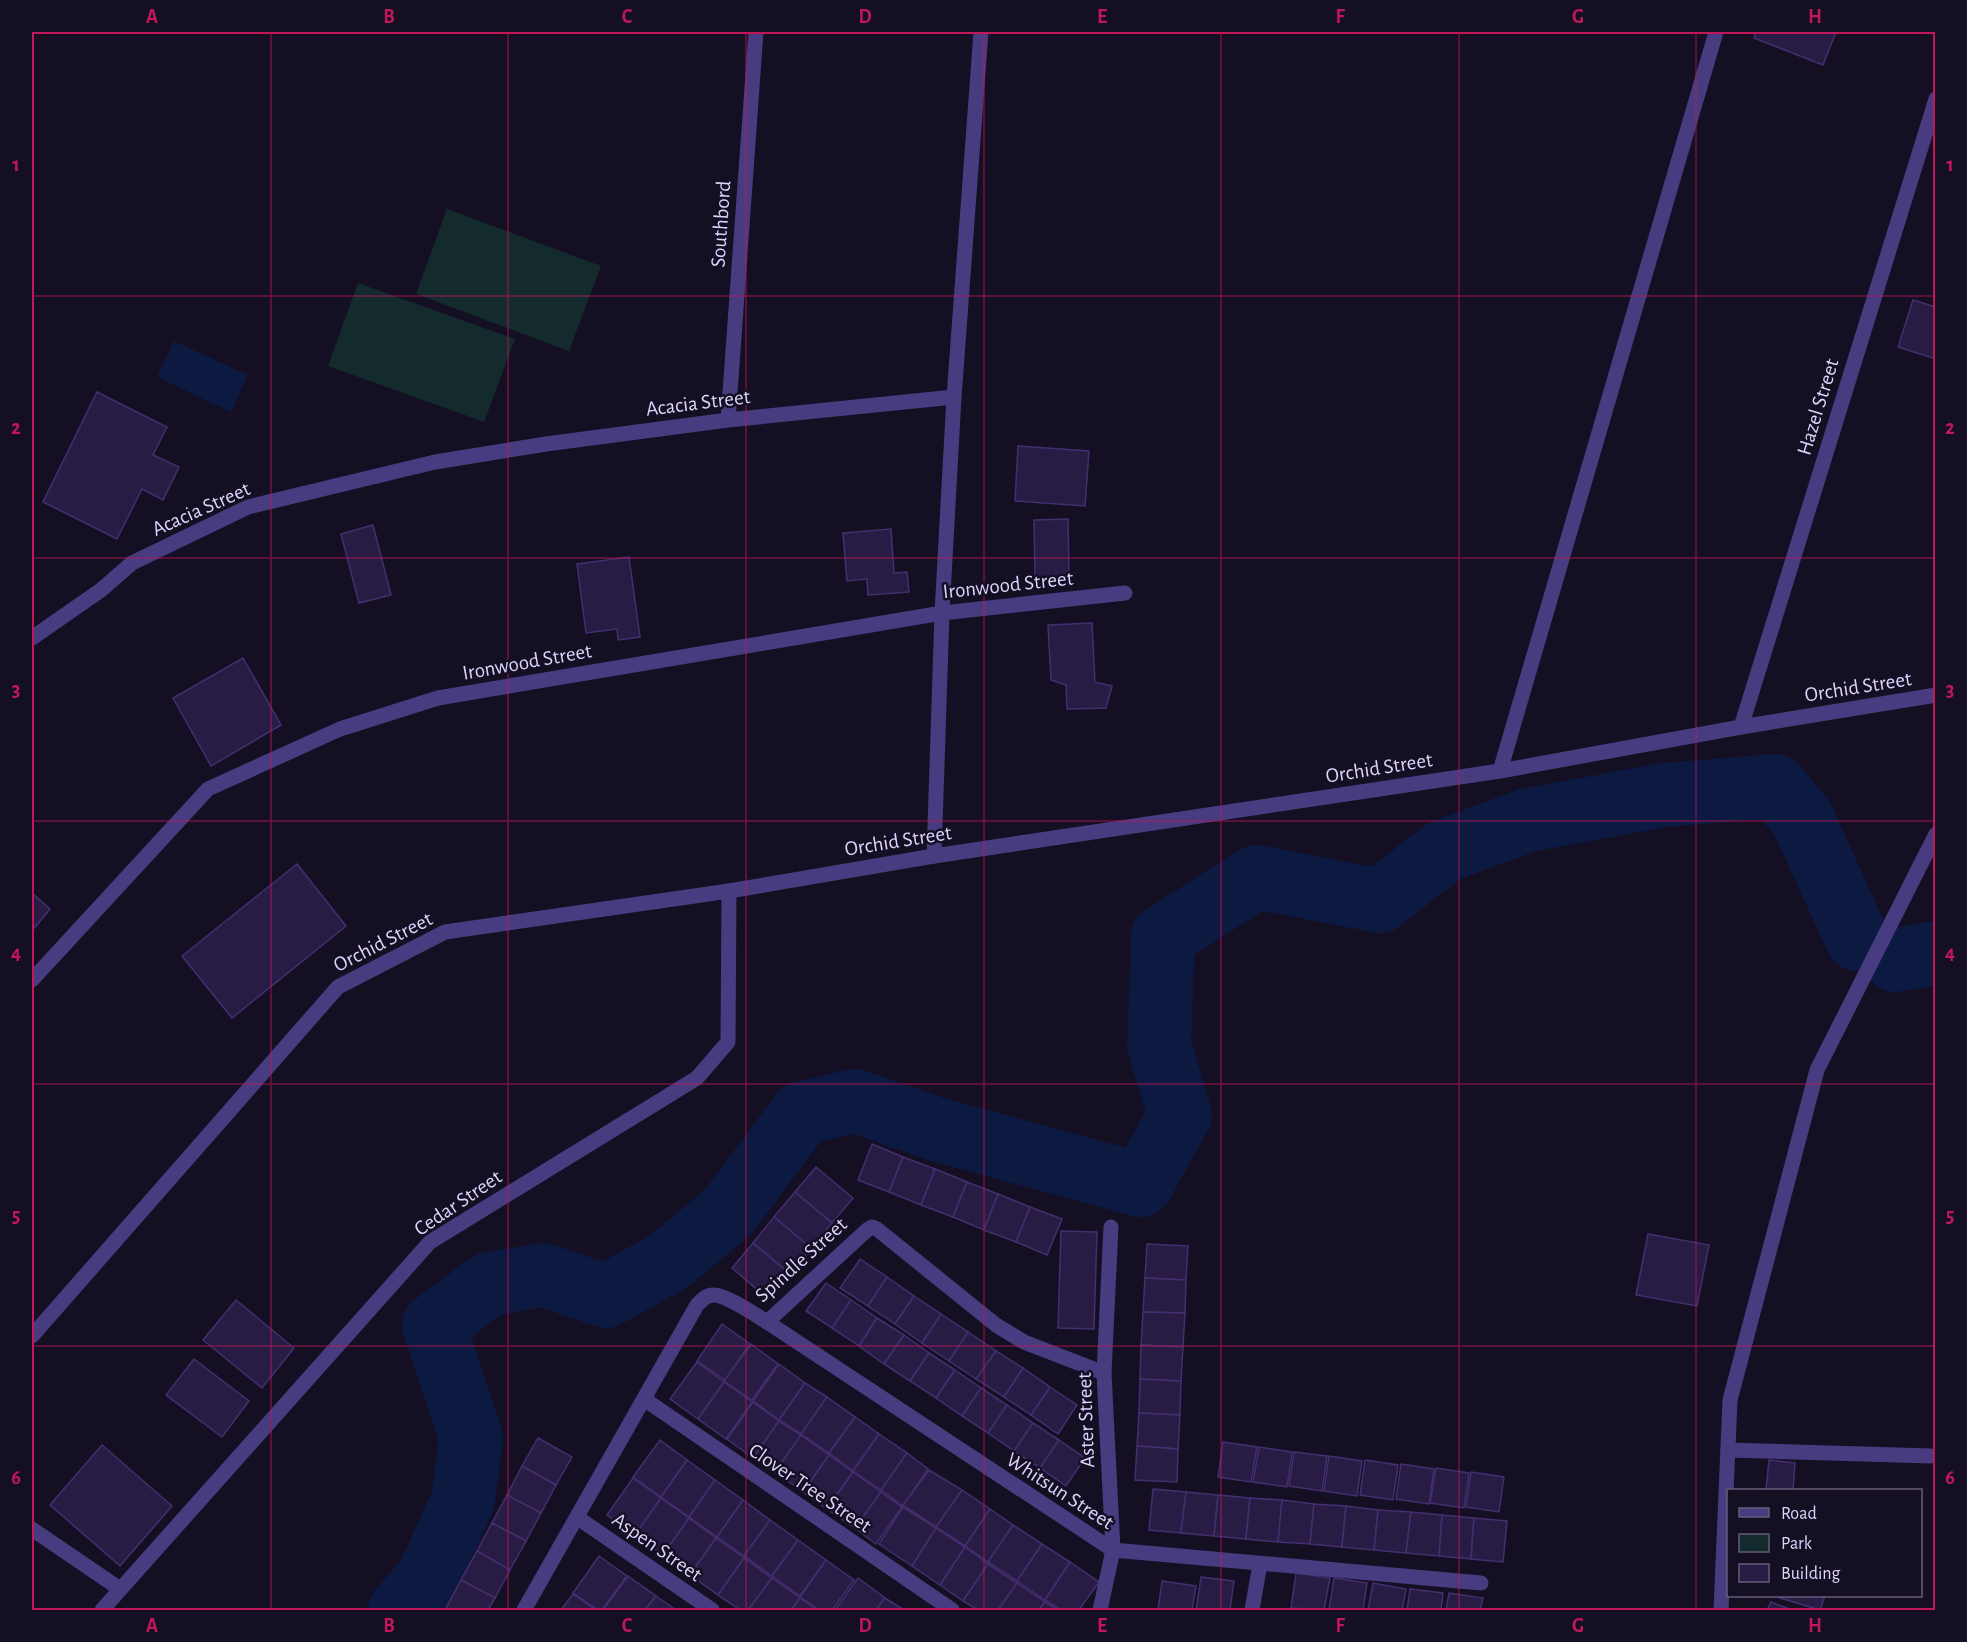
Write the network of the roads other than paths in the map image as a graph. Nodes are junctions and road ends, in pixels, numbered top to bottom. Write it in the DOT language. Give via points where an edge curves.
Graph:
graph roads {
  1 [pos="756,32"];
  2 [pos="981,32"];
  3 [pos="1716,32"];
  4 [pos="1935,99"];
  5 [pos="954,397"];
  6 [pos="728,420"];
  7 [pos="1125,593"];
  8 [pos="942,613"];
  9 [pos="32,638"];
  10 [pos="1935,695"];
  11 [pos="1741,727"];
  12 [pos="1500,771"];
  13 [pos="1935,834"];
  14 [pos="934,856"];
  15 [pos="729,891"];
  16 [pos="32,980"];
  17 [pos="1111,1227"];
  18 [pos="766,1322"];
  19 [pos="32,1336"];
  20 [pos="1104,1373"];
  21 [pos="644,1399"];
  22 [pos="1728,1450"];
  23 [pos="1931,1456"];
  24 [pos="578,1518"];
  25 [pos="32,1529"];
  26 [pos="1113,1550"];
  27 [pos="1260,1564"];
  28 [pos="1481,1583"];
  29 [pos="120,1589"];
  30 [pos="102,1611"];
  31 [pos="524,1611"];
  32 [pos="712,1611"];
  33 [pos="952,1611"];
  34 [pos="1100,1611"];
  35 [pos="1252,1611"];
  36 [pos="1721,1611"];
  1 -- 6 [label="street, Southbord"];
  2 -- 5 [label="street"];
  3 -- 12 [label="street"];
  4 -- 11 [label="street, Hazel Street"];
  5 -- 6 [label="street, Acacia Street"];
  5 -- 8 [label="street"];
  6 -- 9 [label="street, Acacia Street" via="435,462 248,507 132,563"];
  7 -- 8 [label="street, Ironwood Street"];
  8 -- 14 [label="street"];
  8 -- 16 [label="street, Ironwood Street" via="438,698 340,729 208,789"];
  10 -- 11 [label="street, Orchid Street"];
  11 -- 12 [label="street, Orchid Street"];
  12 -- 14 [label="street, Orchid Street"];
  13 -- 22 [label="street" via="1817,1070 1730,1400"];
  14 -- 15 [label="street, Orchid Street"];
  15 -- 19 [label="street, Orchid Street" via="445,932 338,987"];
  15 -- 29 [label="street, Cedar Street" via="728,1042 697,1078 430,1242"];
  17 -- 20 [label="street, Aster Street"];
  18 -- 20 [label="street, Spindle Street" via="872,1227 996,1325 1024,1342"];
  18 -- 21 [label="street, Spindle Street" via="719,1296 705,1297"];
  18 -- 26 [label="street, Whitsun Street"];
  20 -- 26 [label="street, Aster Street"];
  21 -- 24 [label="street, Spindle Street"];
  21 -- 33 [label="street, Clover Tree Street"];
  22 -- 23 [label="street"];
  22 -- 36 [label="street"];
  24 -- 31 [label="street, Spindle Street"];
  24 -- 32 [label="street, Aspen Street"];
  25 -- 29 [label="street"];
  26 -- 27 [label="street, Whitsun Street"];
  26 -- 34 [label="street, Aster Street"];
  27 -- 28 [label="street, Whitsun Street"];
  27 -- 35 [label="street"];
  29 -- 30 [label="street, Cedar Street"];
}
